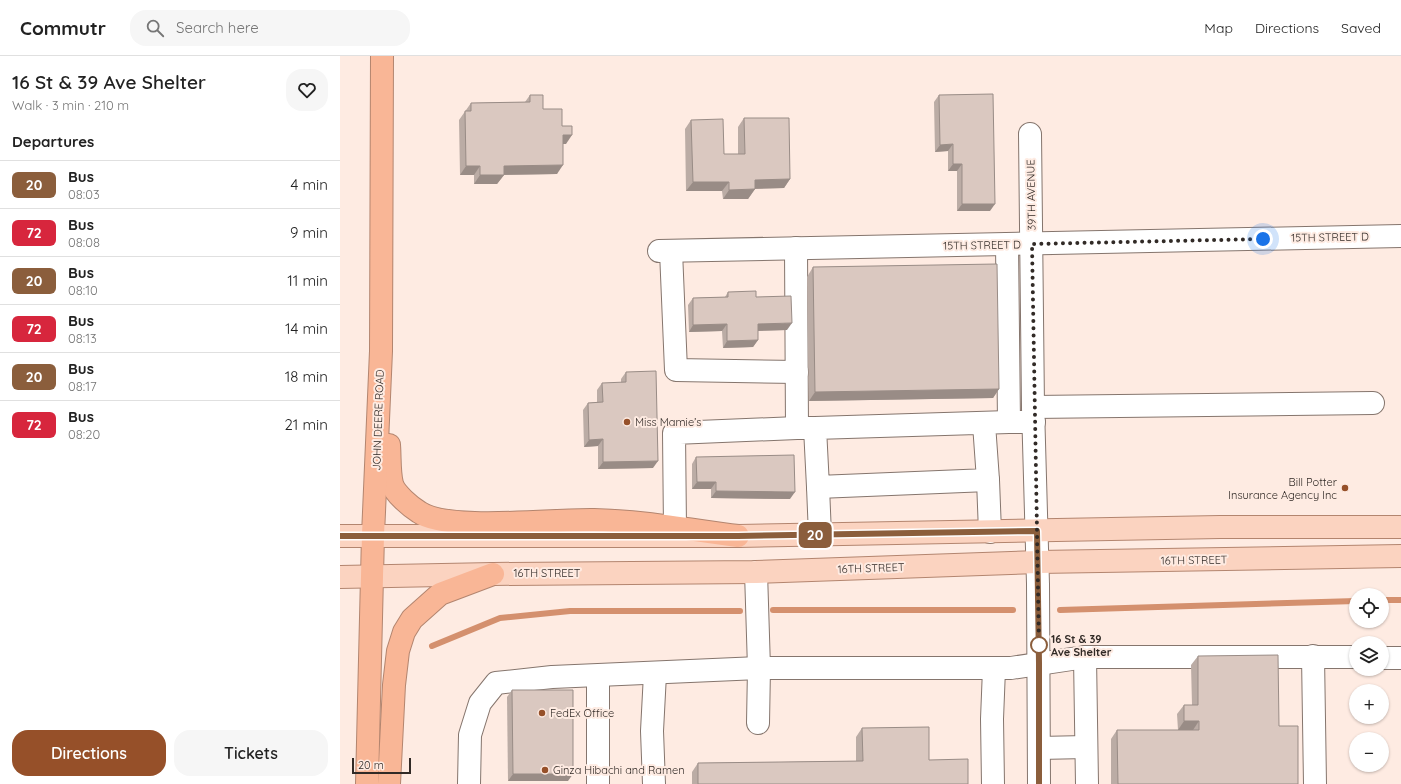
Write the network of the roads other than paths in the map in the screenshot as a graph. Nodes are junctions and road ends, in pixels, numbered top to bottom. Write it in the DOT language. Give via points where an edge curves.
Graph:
graph roads {
  1 [pos="382,56"];
  2 [pos="1030,134"];
  3 [pos="1401,236"];
  4 [pos="1007,244"];
  5 [pos="1032,244"];
  6 [pos="796,248"];
  7 [pos="381,351"];
  8 [pos="797,372"];
  9 [pos="1373,403"];
  10 [pos="1034,415"];
  11 [pos="1009,422"];
  12 [pos="984,424"];
  13 [pos="806,428"];
  14 [pos="988,480"];
  15 [pos="818,487"];
  16 [pos="1401,527"];
  17 [pos="675,528"];
  18 [pos="1037,531"];
  19 [pos="990,532"];
  20 [pos="373,535"];
  21 [pos="820,535"];
  22 [pos="340,536"];
  23 [pos="738,536"];
  24 [pos="1401,556"];
  25 [pos="1038,562"];
  26 [pos="756,572"];
  27 [pos="493,574"];
  28 [pos="372,576"];
  29 [pos="340,577"];
  30 [pos="1313,656"];
  31 [pos="1085,657"];
  32 [pos="1349,657"];
  33 [pos="1389,658"];
  34 [pos="1401,658"];
  35 [pos="1039,663"];
  36 [pos="759,668"];
  37 [pos="994,668"];
  38 [pos="655,674"];
  39 [pos="598,676"];
  40 [pos="758,723"];
  41 [pos="1086,747"];
  42 [pos="1039,748"];
  43 [pos="367,784"];
  44 [pos="388,784"];
  45 [pos="469,784"];
  46 [pos="598,784"];
  47 [pos="654,784"];
  48 [pos="993,784"];
  49 [pos="1039,784"];
  50 [pos="1087,784"];
  51 [pos="1314,784"];
  1 -- 7 [label="highway, JOHN DEERE ROAD"];
  2 -- 5 [label="street, 39TH AVENUE"];
  3 -- 5 [label="street, 15TH STREET D"];
  4 -- 5 [label="street, 15TH STREET D"];
  4 -- 6 [label="street, 15TH STREET D"];
  4 -- 11 [label="street" via="1002,329 1003,369"];
  5 -- 10 [label="street, 39TH AVENUE"];
  6 -- 8 [label="street"];
  6 -- 8 [label="street, 15TH STREET D" via="665,251 676,370"];
  7 -- 17 [label="highway" via="392,486 420,513 440,520 468,523 594,520"];
  7 -- 20 [label="highway, JOHN DEERE ROAD"];
  8 -- 13 [label="street"];
  9 -- 10 [label="street"];
  10 -- 11 [label="street"];
  10 -- 18 [label="street, 39TH AVENUE"];
  11 -- 12 [label="street"];
  12 -- 13 [label="street"];
  12 -- 14 [label="street"];
  13 -- 15 [label="street"];
  13 -- 17 [label="street" via="674,433"];
  14 -- 15 [label="street"];
  14 -- 19 [label="street"];
  15 -- 21 [label="street"];
  16 -- 18 [label="main road"];
  17 -- 23 [label="highway"];
  18 -- 19 [label="main road"];
  18 -- 25 [label="street, 39TH AVENUE"];
  19 -- 21 [label="main road"];
  20 -- 22 [label="main road"];
  20 -- 23 [label="main road"];
  20 -- 28 [label="highway, JOHN DEERE ROAD"];
  21 -- 23 [label="main road"];
  24 -- 25 [label="main road, 16TH STREET"];
  25 -- 26 [label="main road, 16TH STREET"];
  25 -- 35 [label="street, 39TH AVENUE"];
  26 -- 27 [label="main road, 16TH STREET"];
  26 -- 36 [label="street"];
  27 -- 28 [label="main road, 16TH STREET"];
  27 -- 44 [label="highway" via="440,594 412,619 404,632 398,651 394,685"];
  28 -- 29 [label="main road, 16TH STREET"];
  28 -- 43 [label="highway, JOHN DEERE ROAD"];
  30 -- 31 [label="street"];
  30 -- 32 [label="street"];
  30 -- 51 [label="street"];
  31 -- 35 [label="street"];
  31 -- 41 [label="street"];
  33 -- 34 [label="street"];
  35 -- 37 [label="street"];
  35 -- 42 [label="street, 39TH AVENUE"];
  36 -- 37 [label="street"];
  36 -- 38 [label="street"];
  36 -- 40 [label="street"];
  37 -- 48 [label="street"];
  38 -- 39 [label="street"];
  38 -- 47 [label="street" via="652,731"];
  39 -- 45 [label="street" via="552,677 496,683 480,703 470,734"];
  39 -- 46 [label="street"];
  41 -- 42 [label="street"];
  41 -- 50 [label="street"];
  42 -- 49 [label="street, 39TH AVENUE"];
}
